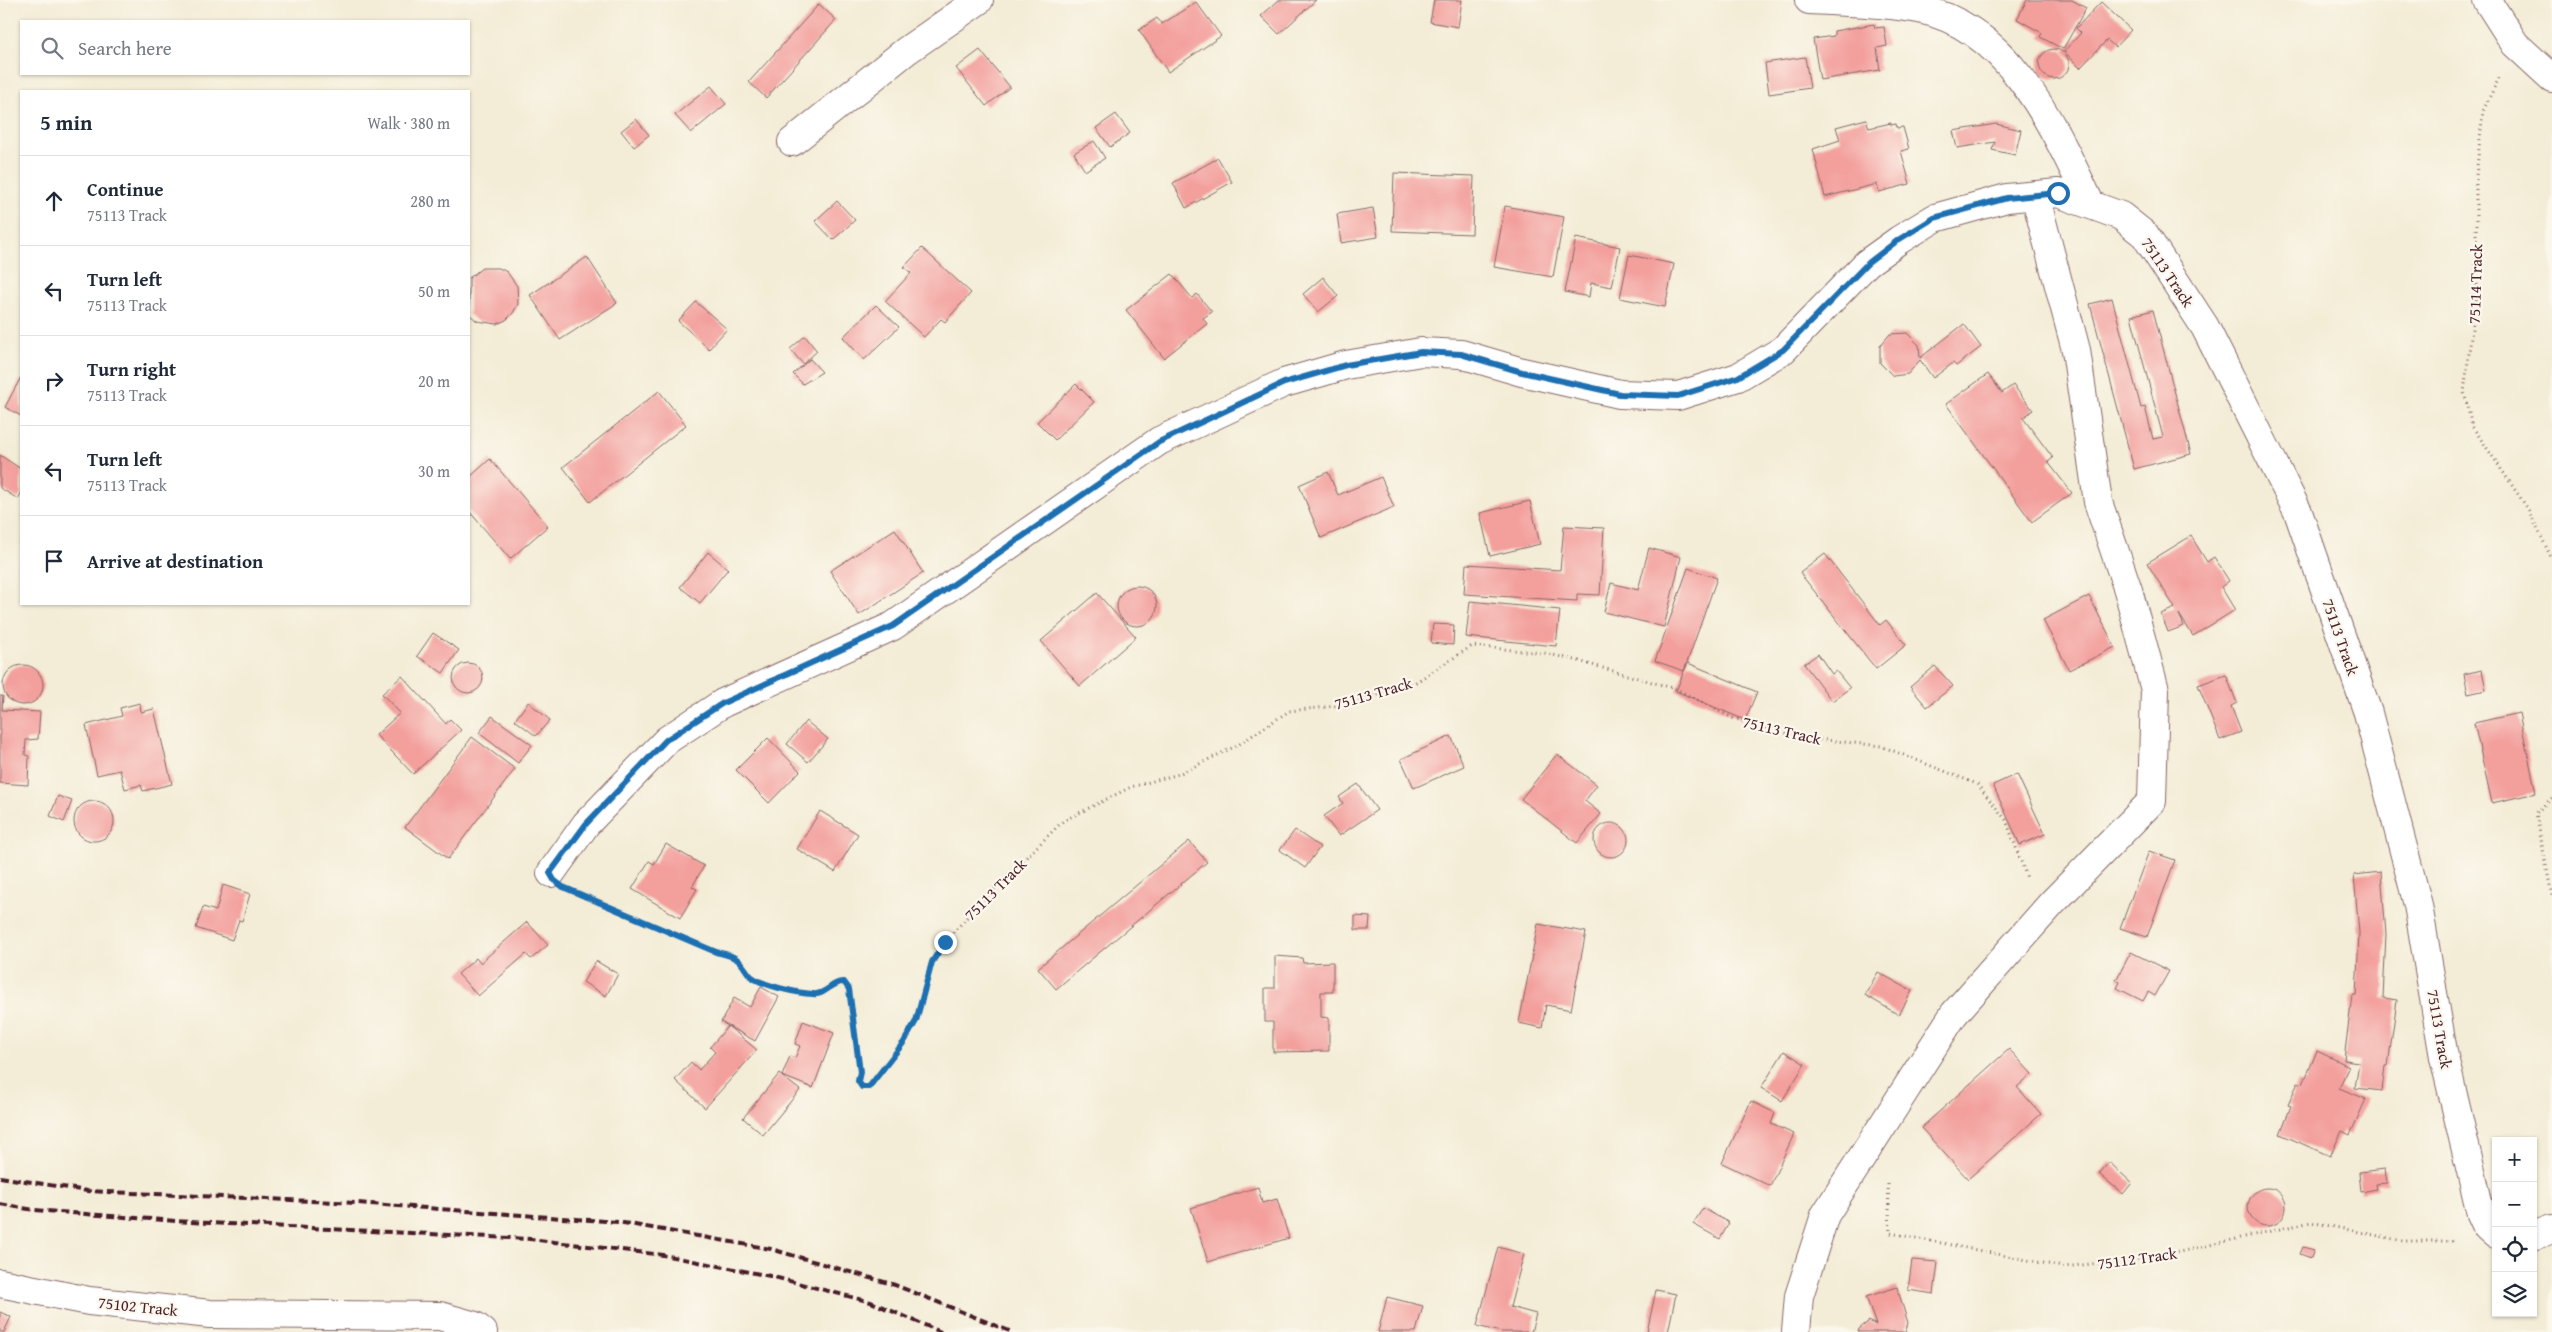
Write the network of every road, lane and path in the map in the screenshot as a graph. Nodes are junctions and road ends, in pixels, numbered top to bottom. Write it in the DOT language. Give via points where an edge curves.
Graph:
graph roads {
  1 [pos="979,0"];
  2 [pos="1809,0"];
  3 [pos="2486,0"];
  4 [pos="2515,44"];
  5 [pos="2552,78"];
  6 [pos="792,142"];
  7 [pos="2035,195"];
  8 [pos="2090,203"];
  9 [pos="2552,559"];
  10 [pos="2552,798"];
  11 [pos="550,873"];
  12 [pos="2031,887"];
  13 [pos="2552,896"];
  14 [pos="1888,1177"];
  15 [pos="2552,1229"];
  16 [pos="2492,1231"];
  17 [pos="2537,1235"];
  18 [pos="2459,1241"];
  19 [pos="0,1283"];
  20 [pos="483,1332"];
  21 [pos="1796,1332"];
  1 -- 6 [label="street" via="906,50"];
  2 -- 8 [label="street" via="1920,9 1952,21 1985,40 2016,69 2058,136"];
  3 -- 4 [label="street"];
  4 -- 5 [label="street"];
  4 -- 9 [label="path, 75114 Track" via="2483,111 2476,176 2476,298 2464,392 2472,426 2528,509"];
  7 -- 8 [label="street, 75113 Track" via="2058,193"];
  7 -- 11 [label="street, 75113 Track" via="2007,198 1934,218 1867,264 1783,350 1738,377 1678,396 1620,394 1522,372 1461,354 1421,352 1346,365 1284,383 1159,442 893,626 723,703 666,740 586,824"];
  7 -- 21 [label="street" via="2076,350 2098,502 2128,590 2155,690 2152,801 2052,903 1954,1014 1825,1215 1799,1296"];
  8 -- 16 [label="street, 75113 Track" via="2121,216 2145,236 2205,328 2298,512 2368,713 2418,905 2444,1057 2481,1214"];
  10 -- 13 [label="path" via="2536,812"];
  11 -- 12 [label="path, 75113 Track" via="563,887 716,952 733,956 748,974 759,981 815,995 844,982 849,989 853,1016 860,1072 858,1081 862,1087 869,1087 916,1021 932,962 945,942 1063,822 1131,787 1179,774 1230,749 1289,711 1345,704 1413,684 1472,646 1544,653 1585,663 1676,689 1733,718 1799,737 1881,746 1977,784 2006,820"];
  14 -- 18 [label="path, 75112 Track" via="1890,1233 2063,1267 2157,1257 2311,1222 2403,1242"];
  15 -- 17 [label="street"];
  19 -- 20 [label="street, 75102 Track" via="89,1301 210,1314 440,1316 475,1326"];
}
